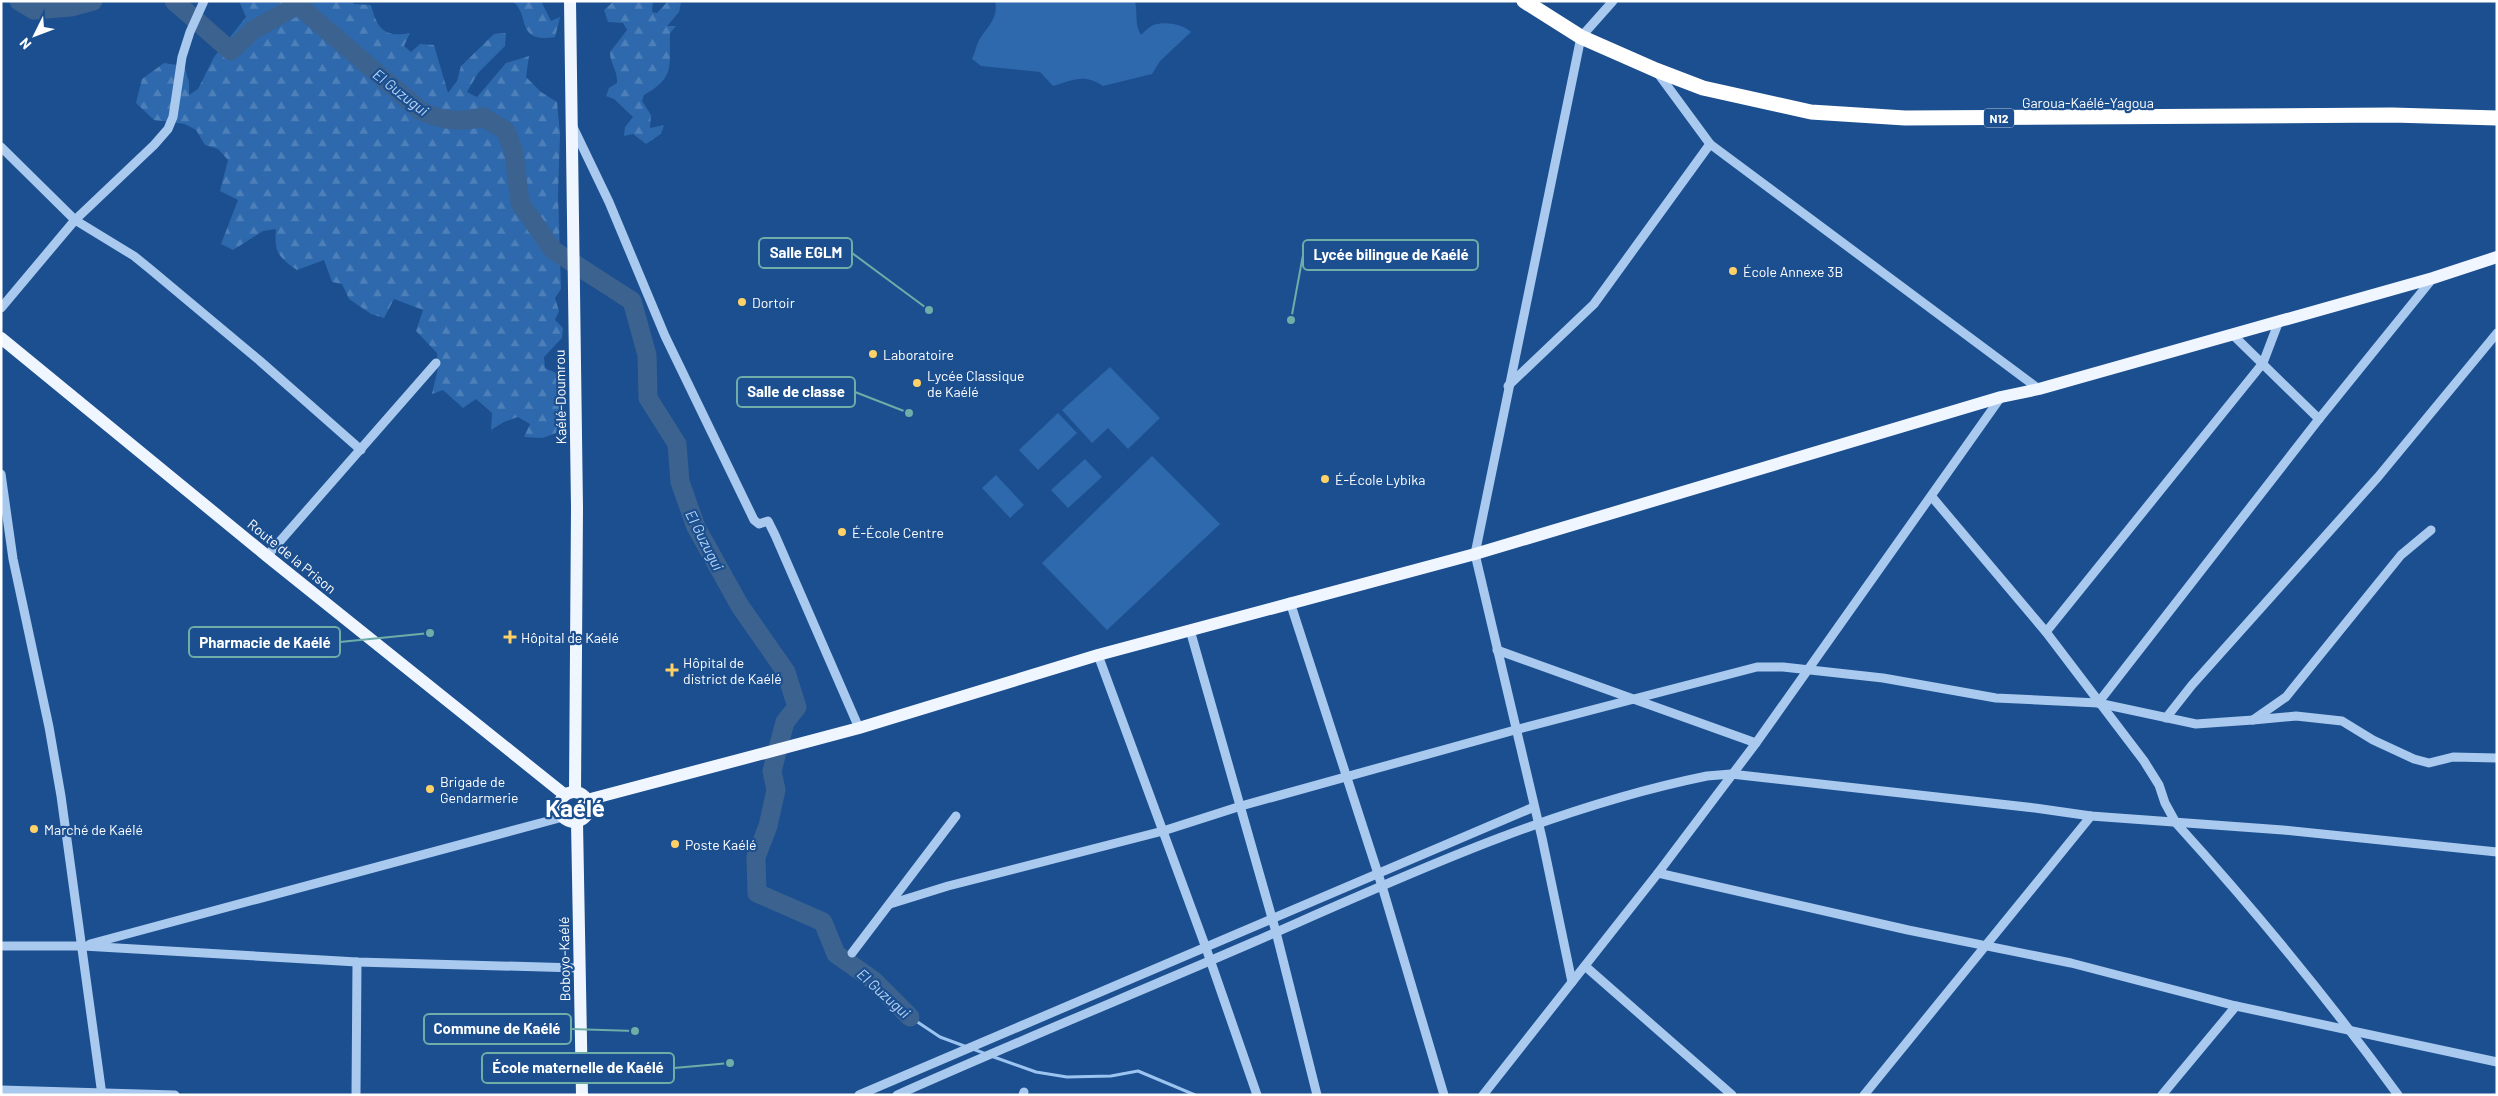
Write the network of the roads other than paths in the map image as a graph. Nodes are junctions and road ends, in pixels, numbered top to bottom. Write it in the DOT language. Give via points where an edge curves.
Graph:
graph roads {
  1 [pos="204,1"];
  2 [pos="570,1"];
  3 [pos="1524,1"];
  4 [pos="1614,1"];
  5 [pos="1581,37"];
  6 [pos="1656,70"];
  7 [pos="2497,118"];
  8 [pos="572,127"];
  9 [pos="1710,144"];
  10 [pos="1,147"];
  11 [pos="76,220"];
  12 [pos="2497,257"];
  13 [pos="2433,278"];
  14 [pos="1,308"];
  15 [pos="2280,321"];
  16 [pos="2497,332"];
  17 [pos="2232,334"];
  18 [pos="1,338"];
  19 [pos="436,362"];
  20 [pos="2263,362"];
  21 [pos="1508,386"];
  22 [pos="2039,389"];
  23 [pos="2002,397"];
  24 [pos="2319,419"];
  25 [pos="361,450"];
  26 [pos="1,474"];
  27 [pos="1932,497"];
  28 [pos="2431,530"];
  29 [pos="1475,554"];
  30 [pos="267,556"];
  31 [pos="1290,602"];
  32 [pos="1190,630"];
  33 [pos="2046,632"];
  34 [pos="1497,650"];
  35 [pos="1098,655"];
  36 [pos="1809,670"];
  37 [pos="1632,700"];
  38 [pos="2098,703"];
  39 [pos="2166,718"];
  40 [pos="2253,720"];
  41 [pos="859,728"];
  42 [pos="1515,730"];
  43 [pos="1756,743"];
  44 [pos="2497,758"];
  45 [pos="1731,774"];
  46 [pos="1347,776"];
  47 [pos="570,794"];
  48 [pos="588,800"];
  49 [pos="1240,806"];
  50 [pos="1534,807"];
  51 [pos="956,816"];
  52 [pos="2091,816"];
  53 [pos="563,817"];
  54 [pos="577,822"];
  55 [pos="1536,823"];
  56 [pos="2176,823"];
  57 [pos="1162,831"];
  58 [pos="2497,852"];
  59 [pos="1377,873"];
  60 [pos="1658,873"];
  61 [pos="1382,886"];
  62 [pos="890,904"];
  63 [pos="1272,918"];
  64 [pos="1276,932"];
  65 [pos="1988,945"];
  66 [pos="1,946"];
  67 [pos="83,946"];
  68 [pos="1206,948"];
  69 [pos="852,953"];
  70 [pos="1210,961"];
  71 [pos="357,962"];
  72 [pos="1584,966"];
  73 [pos="578,968"];
  74 [pos="1572,982"];
  75 [pos="2236,1006"];
  76 [pos="2351,1030"];
  77 [pos="2497,1062"];
  78 [pos="1,1090"];
  79 [pos="102,1094"];
  80 [pos="175,1095"];
  81 [pos="356,1095"];
  82 [pos="582,1095"];
  83 [pos="859,1095"];
  84 [pos="897,1095"];
  85 [pos="1257,1095"];
  86 [pos="1317,1095"];
  87 [pos="1444,1095"];
  88 [pos="1483,1095"];
  89 [pos="1732,1095"];
  90 [pos="1864,1095"];
  91 [pos="2162,1095"];
  92 [pos="2398,1095"];
  1 -- 11 [label="street" via="182,56 173,117 168,129"];
  2 -- 8 [label="main road, Kaélé-Doumrou"];
  3 -- 5 [label="highway, Garoua-Kaélé-Yagoua / N12"];
  4 -- 5 [label="street"];
  5 -- 6 [label="highway, Garoua-Kaélé-Yagoua / N12"];
  5 -- 21 [label="street"];
  6 -- 7 [label="highway, Garoua-Kaélé-Yagoua / N12" via="1703,88 1811,112 1905,118 2392,115"];
  6 -- 9 [label="street"];
  8 -- 41 [label="street" via="609,202 664,336 754,520 759,524 768,522 775,535"];
  8 -- 47 [label="main road, Kaélé-Doumrou" via="577,508"];
  9 -- 21 [label="street" via="1594,304"];
  9 -- 22 [label="street"];
  10 -- 11 [label="street"];
  11 -- 14 [label="street"];
  11 -- 25 [label="street" via="144,265 260,360"];
  12 -- 13 [label="main road"];
  13 -- 15 [label="main road"];
  13 -- 24 [label="street"];
  15 -- 17 [label="main road"];
  15 -- 20 [label="street"];
  16 -- 39 [label="street" via="2378,477"];
  17 -- 20 [label="street"];
  17 -- 22 [label="main road"];
  18 -- 30 [label="main road, Route de la Prison"];
  19 -- 25 [label="street"];
  20 -- 24 [label="street"];
  20 -- 33 [label="street"];
  21 -- 29 [label="street"];
  22 -- 23 [label="main road"];
  23 -- 27 [label="street"];
  23 -- 29 [label="main road"];
  24 -- 38 [label="street"];
  25 -- 30 [label="street"];
  26 -- 67 [label="street" via="13,559 58,779"];
  27 -- 33 [label="street"];
  27 -- 36 [label="street"];
  28 -- 40 [label="street" via="2401,555 2286,697"];
  29 -- 31 [label="main road"];
  29 -- 34 [label="street"];
  30 -- 47 [label="main road, Route de la Prison"];
  31 -- 32 [label="main road"];
  31 -- 46 [label="street"];
  32 -- 35 [label="main road"];
  32 -- 49 [label="street"];
  33 -- 38 [label="street"];
  34 -- 37 [label="street"];
  34 -- 42 [label="street"];
  35 -- 41 [label="main road"];
  35 -- 57 [label="street"];
  36 -- 37 [label="street" via="1757,667"];
  36 -- 38 [label="street" via="1883,678 1996,698"];
  36 -- 43 [label="street"];
  37 -- 42 [label="street"];
  37 -- 43 [label="street"];
  38 -- 39 [label="street"];
  38 -- 56 [label="street" via="2149,768"];
  39 -- 40 [label="street" via="2196,724"];
  40 -- 44 [label="street" via="2296,716 2342,721 2414,760 2429,763 2453,757"];
  41 -- 48 [label="main road"];
  42 -- 46 [label="street"];
  42 -- 50 [label="street"];
  43 -- 45 [label="street"];
  45 -- 52 [label="street"];
  45 -- 55 [label="street" via="1686,781"];
  45 -- 60 [label="street"];
  46 -- 49 [label="street"];
  46 -- 59 [label="street"];
  47 -- 48 [label="main road"];
  47 -- 53 [label="main road" via="560,806"];
  48 -- 54 [label="main road" via="588,814"];
  49 -- 57 [label="street"];
  49 -- 63 [label="street"];
  50 -- 55 [label="street"];
  50 -- 59 [label="street"];
  51 -- 62 [label="street"];
  52 -- 56 [label="street"];
  52 -- 65 [label="street"];
  53 -- 54 [label="main road"];
  53 -- 67 [label="street"];
  54 -- 73 [label="main road, Boboyo-Kaélé"];
  55 -- 61 [label="street"];
  55 -- 74 [label="street" via="1542,838"];
  56 -- 58 [label="street" via="2349,836"];
  56 -- 76 [label="street" via="2235,887"];
  57 -- 62 [label="street"];
  57 -- 68 [label="street"];
  59 -- 61 [label="street"];
  59 -- 63 [label="street"];
  60 -- 65 [label="street"];
  60 -- 72 [label="street"];
  61 -- 64 [label="street"];
  61 -- 87 [label="street"];
  62 -- 69 [label="street"];
  63 -- 64 [label="street"];
  63 -- 68 [label="street"];
  64 -- 70 [label="street"];
  64 -- 86 [label="street"];
  65 -- 75 [label="street"];
  65 -- 90 [label="street"];
  66 -- 67 [label="street"];
  67 -- 71 [label="street"];
  67 -- 79 [label="street"];
  68 -- 70 [label="street"];
  68 -- 83 [label="street"];
  70 -- 84 [label="street"];
  70 -- 85 [label="street"];
  71 -- 73 [label="street"];
  71 -- 81 [label="street"];
  72 -- 74 [label="street"];
  72 -- 89 [label="street"];
  73 -- 82 [label="main road, Boboyo-Kaélé"];
  74 -- 88 [label="street"];
  75 -- 76 [label="street"];
  75 -- 91 [label="street"];
  76 -- 77 [label="street"];
  76 -- 92 [label="street"];
  78 -- 79 [label="street"];
  79 -- 80 [label="street"];
}
